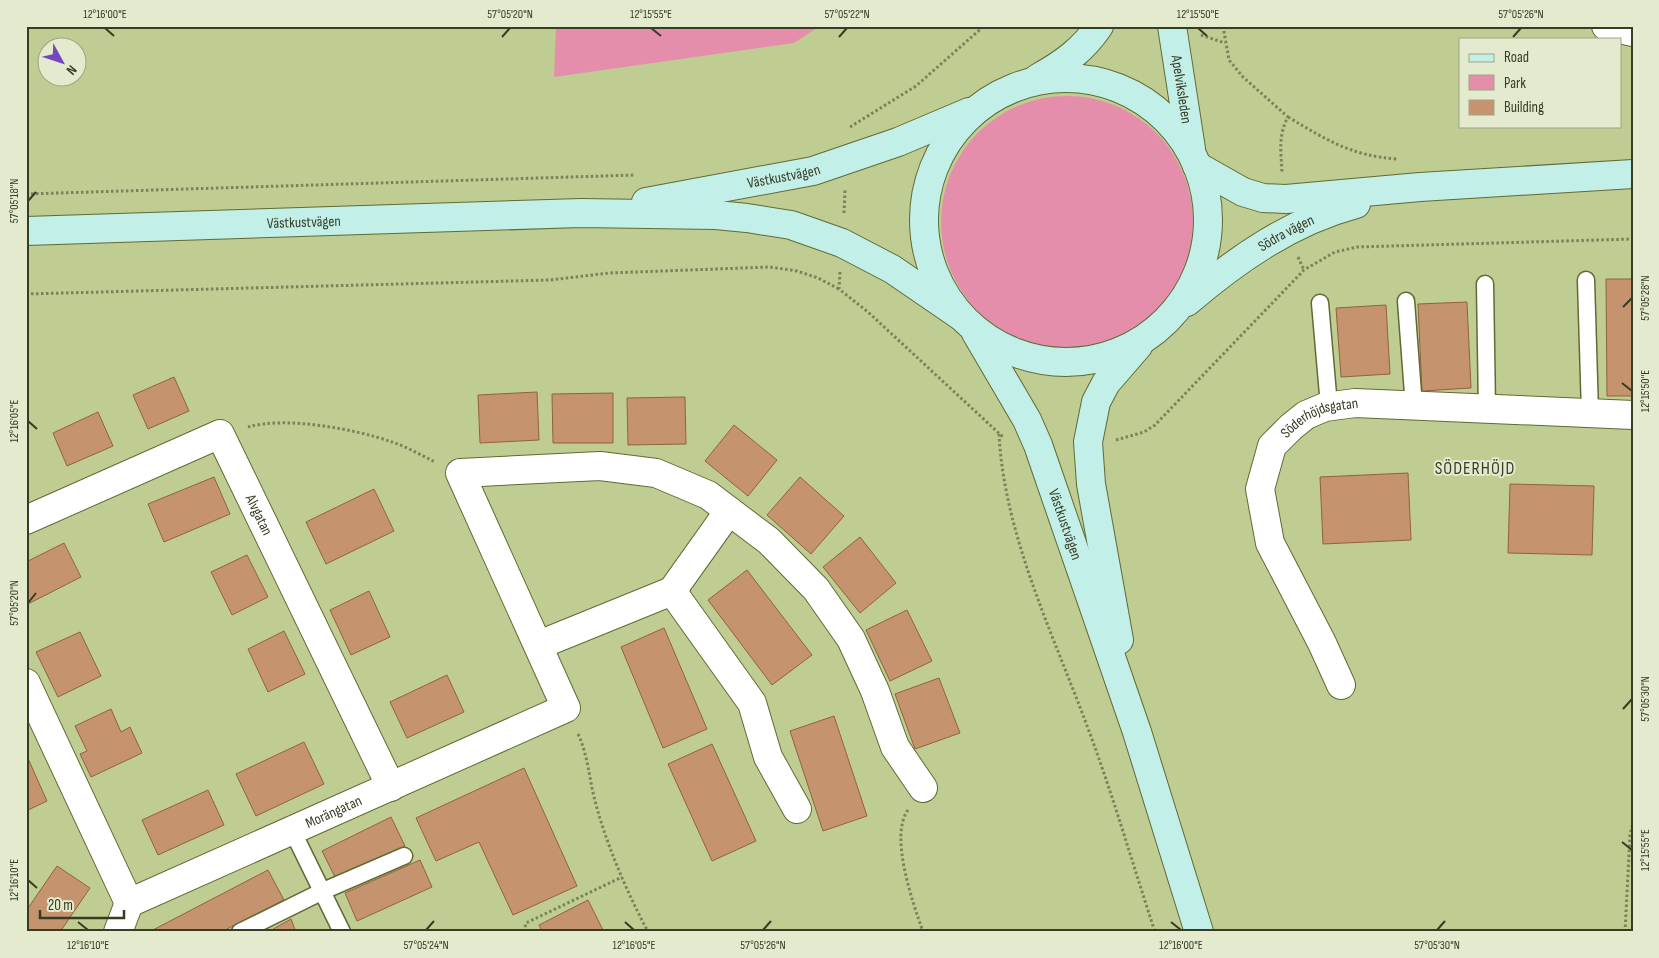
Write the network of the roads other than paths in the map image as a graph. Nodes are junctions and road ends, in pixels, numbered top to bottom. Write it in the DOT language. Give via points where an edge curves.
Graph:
graph roads {
  1 [pos="1098,26"];
  2 [pos="1172,26"];
  3 [pos="1606,26"];
  4 [pos="1633,32"];
  5 [pos="1034,81"];
  6 [pos="978,108"];
  7 [pos="1194,159"];
  8 [pos="1633,174"];
  9 [pos="1420,187"];
  10 [pos="581,213"];
  11 [pos="26,232"];
  12 [pos="1586,280"];
  13 [pos="1485,284"];
  14 [pos="1406,301"];
  15 [pos="1320,303"];
  16 [pos="1171,315"];
  17 [pos="967,322"];
  18 [pos="1145,338"];
  19 [pos="1329,406"];
  20 [pos="1414,407"];
  21 [pos="1487,408"];
  22 [pos="1590,413"];
  23 [pos="1633,415"];
  24 [pos="729,511"];
  25 [pos="26,520"];
  26 [pos="672,591"];
  27 [pos="539,645"];
  28 [pos="26,683"];
  29 [pos="1341,685"];
  30 [pos="1136,732"];
  31 [pos="391,787"];
  32 [pos="923,788"];
  33 [pos="797,809"];
  34 [pos="292,830"];
  35 [pos="404,856"];
  36 [pos="323,892"];
  37 [pos="129,903"];
  38 [pos="248,930"];
  39 [pos="118,932"];
  40 [pos="342,932"];
  41 [pos="1200,932"];
  1 -- 5 [label="street" via="1090,40 1075,54"];
  2 -- 7 [label="street, Apelviksleden"];
  3 -- 4 [label="street"];
  5 -- 6 [label="street" via="1014,87"];
  5 -- 7 [label="street" via="1074,78 1103,82 1130,93 1155,109 1175,129"];
  6 -- 10 [label="street, Västkustvägen" via="898,142 813,171"];
  6 -- 17 [label="street" via="963,121 939,155 926,194 923,215 924,236 935,276 948,300"];
  7 -- 9 [label="street, Södra vägen" via="1243,192 1263,198 1286,199"];
  7 -- 16 [label="street" via="1207,201 1206,245 1191,286"];
  8 -- 9 [label="street, Södra vägen"];
  9 -- 16 [label="street, Södra vägen" via="1325,214 1291,229 1232,266"];
  10 -- 11 [label="street, Västkustvägen"];
  10 -- 17 [label="street, Västkustvägen" via="716,215 791,225 842,243 892,269"];
  12 -- 22 [label="lane"];
  13 -- 21 [label="lane"];
  14 -- 20 [label="lane"];
  15 -- 19 [label="lane"];
  16 -- 18 [label="street"];
  17 -- 18 [label="street" via="1000,346 1018,354 1056,362 1095,359"];
  17 -- 30 [label="street, Västkustvägen" via="1027,420 1038,445"];
  18 -- 30 [label="street, Västkustvägen" via="1106,383 1096,402 1088,442 1091,484"];
  19 -- 20 [label="street, Söderhöjdsgatan" via="1354,403"];
  19 -- 29 [label="street, Söderhöjdsgatan" via="1306,415 1272,446 1260,489 1270,543"];
  20 -- 21 [label="street, Söderhöjdsgatan"];
  21 -- 22 [label="street, Söderhöjdsgatan"];
  22 -- 23 [label="street, Söderhöjdsgatan"];
  24 -- 26 [label="street"];
  24 -- 27 [label="street" via="708,495 656,473 600,466 460,473"];
  24 -- 32 [label="street" via="769,541 816,589 851,639 875,691 895,747"];
  25 -- 31 [label="street, Alvgatan" via="220,434"];
  26 -- 27 [label="street"];
  26 -- 33 [label="street" via="752,703 768,757"];
  27 -- 31 [label="street, Morängatan" via="566,708"];
  28 -- 37 [label="street"];
  30 -- 41 [label="street, Västkustvägen"];
  31 -- 34 [label="street, Morängatan"];
  34 -- 36 [label="lane"];
  34 -- 37 [label="street, Morängatan"];
  35 -- 36 [label="lane"];
  36 -- 38 [label="lane"];
  36 -- 40 [label="lane"];
  37 -- 39 [label="street"];
}
